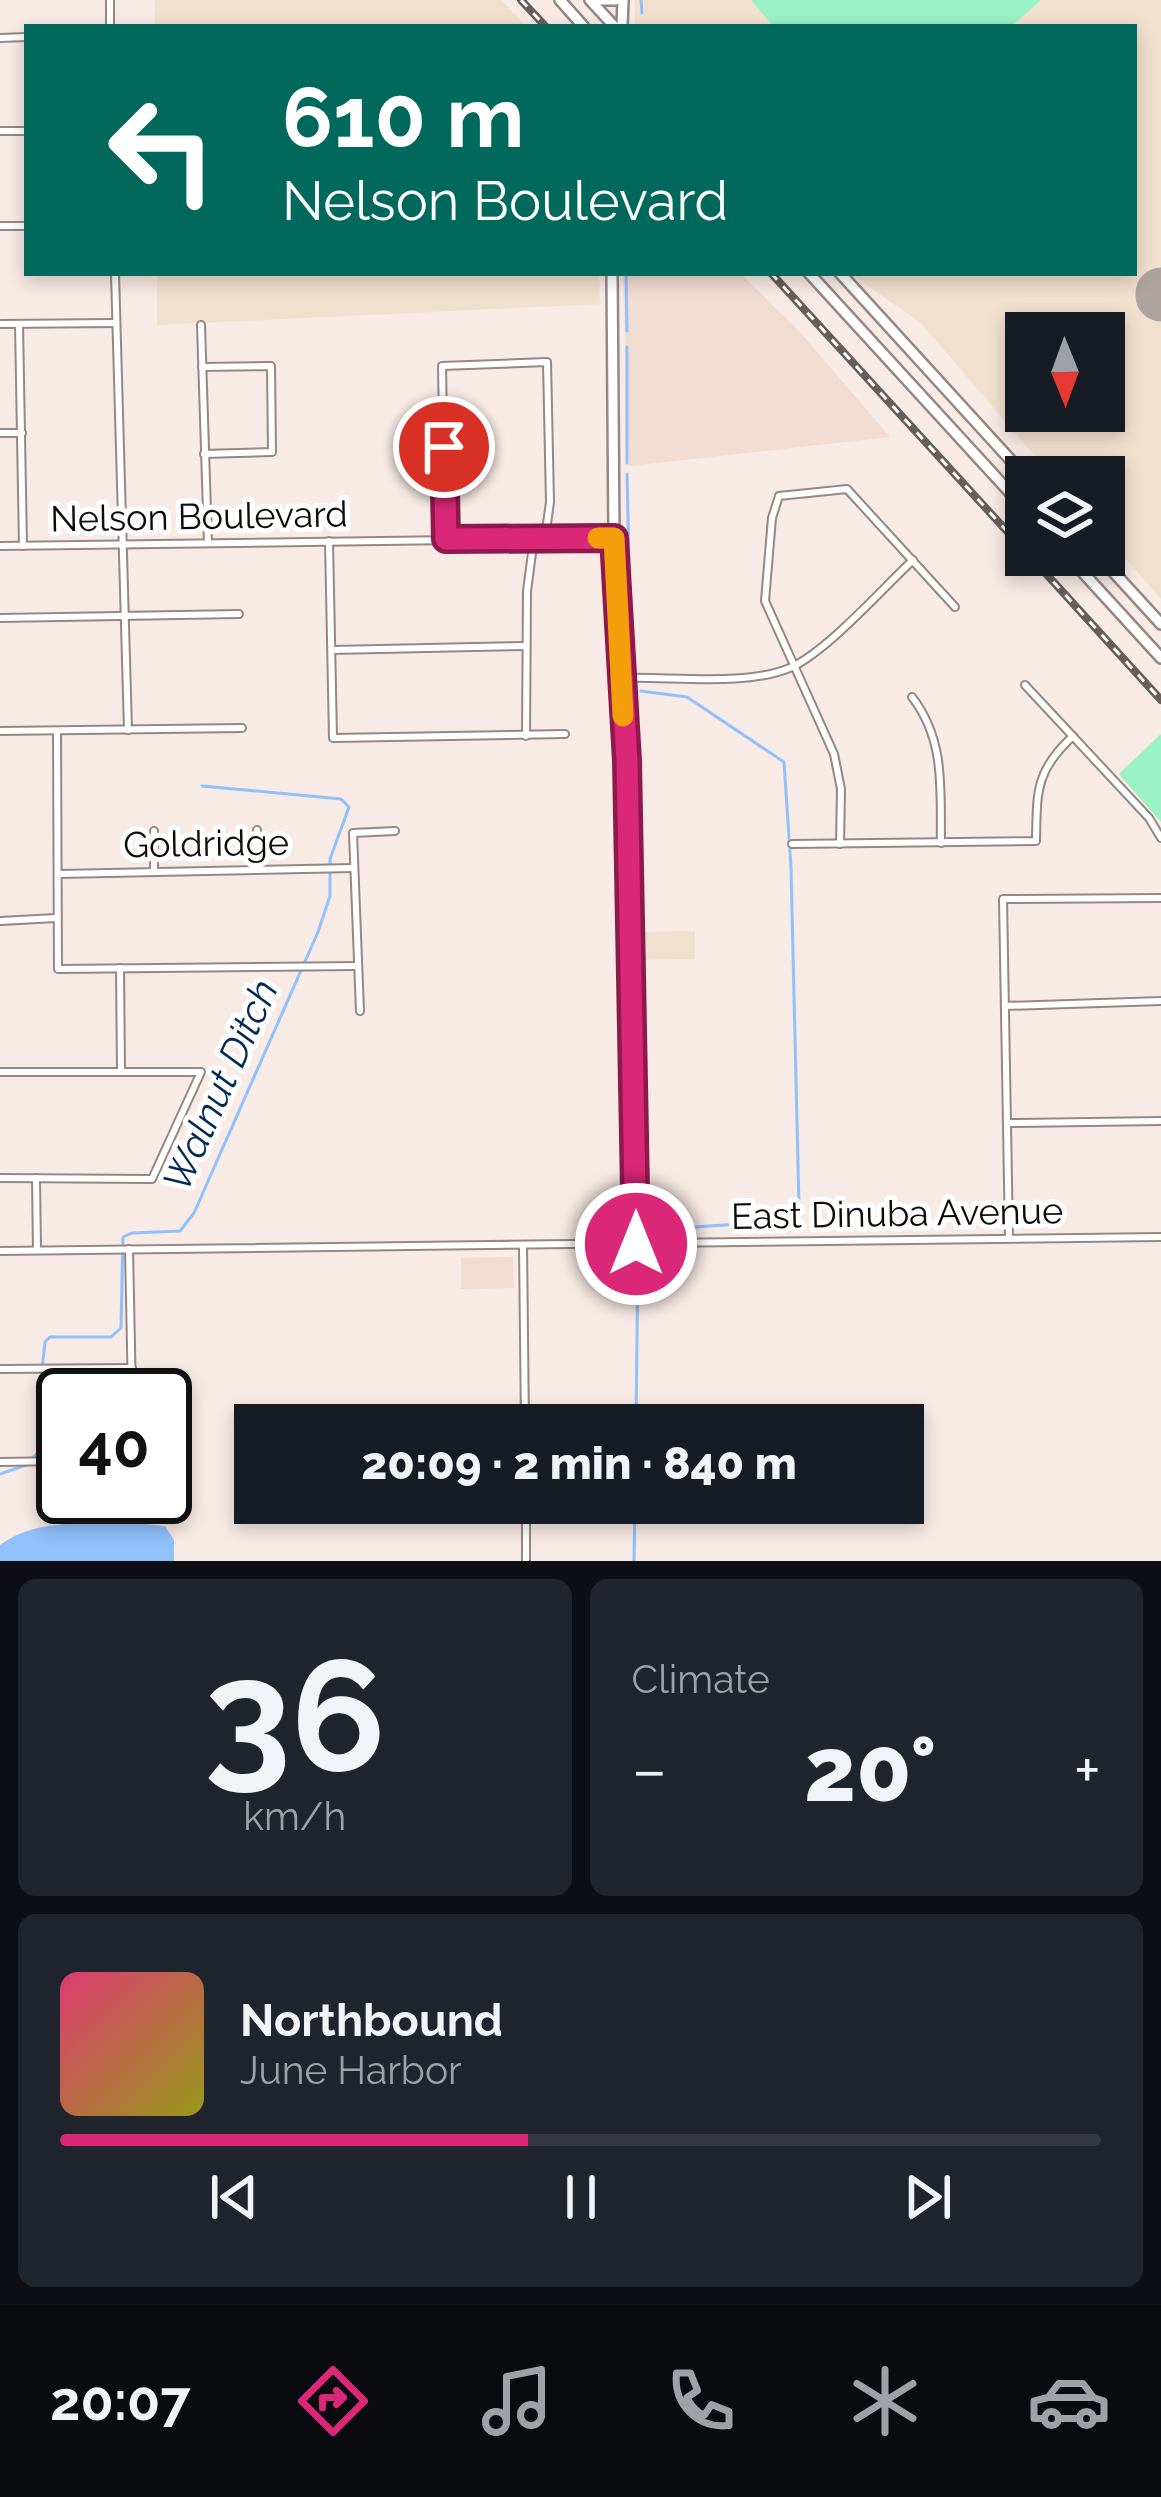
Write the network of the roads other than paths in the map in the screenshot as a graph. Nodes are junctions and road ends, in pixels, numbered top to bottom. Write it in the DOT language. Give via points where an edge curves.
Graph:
graph roads {
  1 [pos="560,0"];
  2 [pos="591,0"];
  3 [pos="619,0"];
  4 [pos="581,24"];
  5 [pos="615,24"];
  6 [pos="115,276"];
  7 [pos="612,276"];
  8 [pos="812,276"];
  9 [pos="843,276"];
  10 [pos="115,323"];
  11 [pos="0,324"];
  12 [pos="20,324"];
  13 [pos="200,326"];
  14 [pos="202,367"];
  15 [pos="0,433"];
  16 [pos="22,433"];
  17 [pos="204,454"];
  18 [pos="1007,456"];
  19 [pos="1005,487"];
  20 [pos="534,538"];
  21 [pos="545,538"];
  22 [pos="614,538"];
  23 [pos="446,539"];
  24 [pos="329,542"];
  25 [pos="208,543"];
  26 [pos="121,544"];
  27 [pos="23,545"];
  28 [pos="0,546"];
  29 [pos="913,560"];
  30 [pos="1086,576"];
  31 [pos="1116,576"];
  32 [pos="955,607"];
  33 [pos="239,614"];
  34 [pos="125,616"];
  35 [pos="0,618"];
  36 [pos="1161,624"];
  37 [pos="526,646"];
  38 [pos="332,650"];
  39 [pos="1161,658"];
  40 [pos="791,667"];
  41 [pos="620,678"];
  42 [pos="1025,685"];
  43 [pos="911,697"];
  44 [pos="242,728"];
  45 [pos="128,730"];
  46 [pos="0,731"];
  47 [pos="57,731"];
  48 [pos="565,734"];
  49 [pos="526,736"];
  50 [pos="1073,736"];
  51 [pos="257,830"];
  52 [pos="154,831"];
  53 [pos="395,831"];
  54 [pos="1161,838"];
  55 [pos="941,843"];
  56 [pos="792,844"];
  57 [pos="840,844"];
  58 [pos="354,868"];
  59 [pos="257,869"];
  60 [pos="154,870"];
  61 [pos="59,874"];
  62 [pos="1161,898"];
  63 [pos="56,918"];
  64 [pos="0,921"];
  65 [pos="358,966"];
  66 [pos="120,968"];
  67 [pos="1161,1001"];
  68 [pos="1005,1006"];
  69 [pos="360,1011"];
  70 [pos="121,1069"];
  71 [pos="0,1072"];
  72 [pos="1161,1121"];
  73 [pos="1007,1123"];
  74 [pos="0,1178"];
  75 [pos="36,1178"];
  76 [pos="1161,1237"];
  77 [pos="1009,1238"];
  78 [pos="636,1244"];
  79 [pos="523,1246"];
  80 [pos="0,1250"];
  81 [pos="37,1250"];
  82 [pos="129,1250"];
  83 [pos="132,1368"];
  84 [pos="0,1369"];
  85 [pos="36,1369"];
  86 [pos="525,1404"];
  87 [pos="36,1461"];
  88 [pos="0,1462"];
  89 [pos="526,1524"];
  90 [pos="526,1561"];
  1 -- 4 [label="street"];
  2 -- 3 [label="street"];
  2 -- 5 [label="street"];
  6 -- 10 [label="street"];
  7 -- 22 [label="street"];
  8 -- 19 [label="street"];
  9 -- 18 [label="street"];
  10 -- 12 [label="street"];
  10 -- 26 [label="street"];
  11 -- 12 [label="street"];
  12 -- 16 [label="street"];
  13 -- 14 [label="street"];
  14 -- 17 [label="street"];
  14 -- 17 [label="street" via="271,366 272,452"];
  15 -- 16 [label="street"];
  16 -- 27 [label="street"];
  17 -- 25 [label="street"];
  20 -- 21 [label="street, Nelson Boulevard"];
  20 -- 23 [label="street, Nelson Boulevard"];
  20 -- 37 [label="street"];
  21 -- 22 [label="street, Nelson Boulevard"];
  21 -- 23 [label="street" via="547,362 442,366"];
  22 -- 41 [label="street"];
  23 -- 24 [label="street, Nelson Boulevard"];
  24 -- 25 [label="street, Nelson Boulevard"];
  24 -- 38 [label="street"];
  25 -- 26 [label="street, Nelson Boulevard"];
  26 -- 27 [label="street, Nelson Boulevard"];
  26 -- 34 [label="street"];
  27 -- 28 [label="street, Nelson Boulevard"];
  29 -- 32 [label="street"];
  29 -- 40 [label="street"];
  29 -- 40 [label="street" via="848,490 779,496 765,601"];
  30 -- 39 [label="street"];
  31 -- 36 [label="street"];
  33 -- 34 [label="street"];
  34 -- 35 [label="street"];
  34 -- 45 [label="street"];
  37 -- 38 [label="street"];
  37 -- 49 [label="street"];
  38 -- 49 [label="street" via="333,738"];
  40 -- 41 [label="street" via="761,675"];
  40 -- 57 [label="street" via="834,754"];
  41 -- 78 [label="street"];
  42 -- 50 [label="street"];
  43 -- 55 [label="street" via="938,748"];
  44 -- 45 [label="street"];
  45 -- 47 [label="street"];
  46 -- 47 [label="street"];
  47 -- 61 [label="street"];
  48 -- 49 [label="street"];
  50 -- 54 [label="street"];
  50 -- 55 [label="street" via="1039,783 1036,841"];
  51 -- 59 [label="street"];
  52 -- 60 [label="street"];
  53 -- 58 [label="street" via="353,833"];
  55 -- 57 [label="street"];
  56 -- 57 [label="street"];
  58 -- 59 [label="street, Goldridge"];
  58 -- 65 [label="street"];
  59 -- 60 [label="street, Goldridge"];
  60 -- 61 [label="street, Goldridge"];
  61 -- 63 [label="street"];
  62 -- 68 [label="street" via="1003,899"];
  63 -- 64 [label="street"];
  63 -- 66 [label="street" via="58,969"];
  65 -- 66 [label="street"];
  65 -- 69 [label="street"];
  66 -- 70 [label="street"];
  67 -- 68 [label="street"];
  68 -- 73 [label="street"];
  70 -- 71 [label="street"];
  70 -- 75 [label="street" via="201,1072 152,1179"];
  72 -- 73 [label="street"];
  73 -- 77 [label="street"];
  74 -- 75 [label="street"];
  75 -- 81 [label="street"];
  76 -- 77 [label="street, East Dinuba Avenue"];
  77 -- 78 [label="street, East Dinuba Avenue"];
  78 -- 79 [label="street, East Dinuba Avenue"];
  79 -- 82 [label="street, East Dinuba Avenue"];
  79 -- 86 [label="street"];
  80 -- 81 [label="street, East Dinuba Avenue"];
  81 -- 82 [label="street, East Dinuba Avenue"];
  82 -- 83 [label="street"];
  84 -- 85 [label="street"];
  87 -- 88 [label="street"];
  89 -- 90 [label="street"];
}
